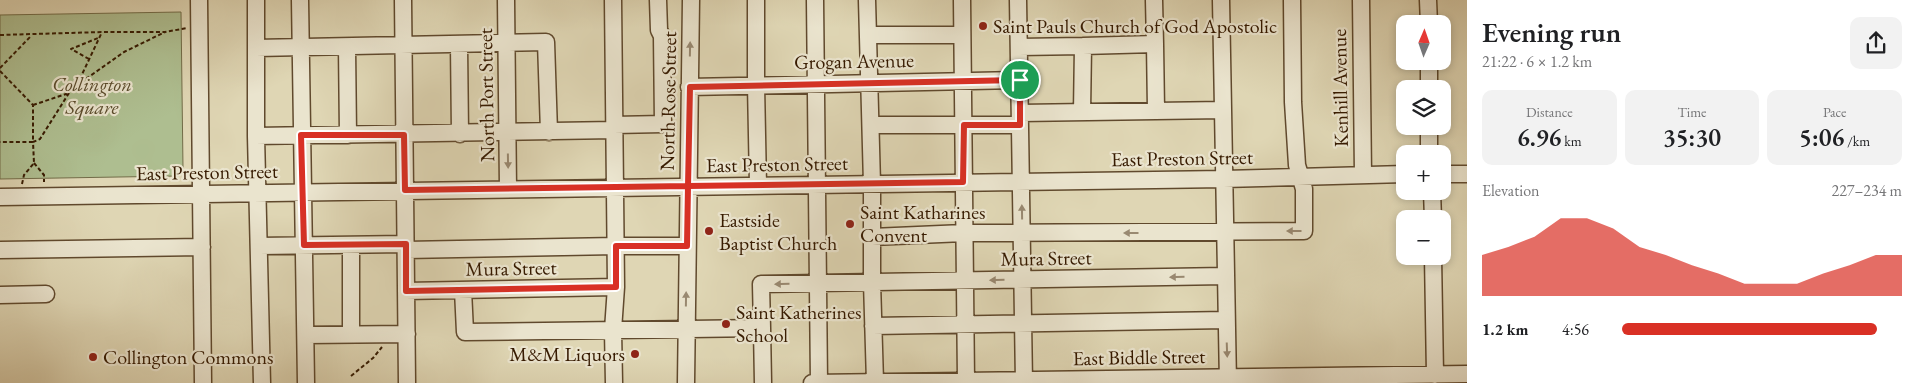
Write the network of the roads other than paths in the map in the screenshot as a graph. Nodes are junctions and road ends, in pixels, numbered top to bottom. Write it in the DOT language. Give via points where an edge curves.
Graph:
graph roads {
  1 [pos="199,0"];
  2 [pos="256,0"];
  3 [pos="300,0"];
  4 [pos="402,0"];
  5 [pos="506,0"];
  6 [pos="613,0"];
  7 [pos="658,0"];
  8 [pos="691,0"];
  9 [pos="756,0"];
  10 [pos="815,0"];
  11 [pos="867,0"];
  12 [pos="962,0"];
  13 [pos="1018,0"];
  14 [pos="1154,0"];
  15 [pos="1221,0"];
  16 [pos="1292,0"];
  17 [pos="1360,0"];
  18 [pos="1428,0"];
  19 [pos="1428,15"];
  20 [pos="868,35"];
  21 [pos="962,35"];
  22 [pos="506,44"];
  23 [pos="1155,44"];
  24 [pos="459,45"];
  25 [pos="403,46"];
  26 [pos="1083,46"];
  27 [pos="347,47"];
  28 [pos="1019,47"];
  29 [pos="256,48"];
  30 [pos="300,48"];
  31 [pos="1020,80"];
  32 [pos="964,81"];
  33 [pos="870,82"];
  34 [pos="816,83"];
  35 [pos="756,85"];
  36 [pos="690,87"];
  37 [pos="1156,110"];
  38 [pos="1223,110"];
  39 [pos="1082,112"];
  40 [pos="1020,119"];
  41 [pos="871,125"];
  42 [pos="964,125"];
  43 [pos="614,128"];
  44 [pos="507,132"];
  45 [pos="549,132"];
  46 [pos="460,134"];
  47 [pos="301,135"];
  48 [pos="348,135"];
  49 [pos="404,135"];
  50 [pos="256,136"];
  51 [pos="1396,174"];
  52 [pos="1451,174"];
  53 [pos="1467,174"];
  54 [pos="1363,175"];
  55 [pos="1301,176"];
  56 [pos="1224,179"];
  57 [pos="963,182"];
  58 [pos="1021,182"];
  59 [pos="872,184"];
  60 [pos="758,185"];
  61 [pos="817,185"];
  62 [pos="688,186"];
  63 [pos="615,188"];
  64 [pos="508,189"];
  65 [pos="405,190"];
  66 [pos="303,192"];
  67 [pos="202,193"];
  68 [pos="258,193"];
  69 [pos="0,197"];
  70 [pos="1225,232"];
  71 [pos="1022,233"];
  72 [pos="964,234"];
  73 [pos="872,237"];
  74 [pos="304,245"];
  75 [pos="351,245"];
  76 [pos="259,246"];
  77 [pos="616,246"];
  78 [pos="687,246"];
  79 [pos="202,247"];
  80 [pos="406,247"];
  81 [pos="0,250"];
  82 [pos="1433,265"];
  83 [pos="1226,276"];
  84 [pos="1023,280"];
  85 [pos="964,281"];
  86 [pos="872,282"];
  87 [pos="818,283"];
  88 [pos="616,287"];
  89 [pos="463,290"];
  90 [pos="406,291"];
  91 [pos="46,294"];
  92 [pos="0,295"];
  93 [pos="1226,320"];
  94 [pos="1023,324"];
  95 [pos="964,325"];
  96 [pos="873,326"];
  97 [pos="762,328"];
  98 [pos="685,329"];
  99 [pos="613,330"];
  100 [pos="352,334"];
  101 [pos="400,334"];
  102 [pos="306,335"];
  103 [pos="1467,374"];
  104 [pos="1435,375"];
  105 [pos="1391,379"];
  106 [pos="1228,380"];
  107 [pos="966,381"];
  108 [pos="875,382"];
  109 [pos="1024,382"];
  110 [pos="203,383"];
  111 [pos="262,383"];
  112 [pos="306,383"];
  113 [pos="408,383"];
  114 [pos="614,383"];
  115 [pos="686,383"];
  116 [pos="763,383"];
  117 [pos="812,383"];
  118 [pos="819,383"];
  1 -- 67 [label="street"];
  2 -- 29 [label="street"];
  3 -- 30 [label="street"];
  4 -- 25 [label="street"];
  5 -- 22 [label="street, North Port Street"];
  6 -- 43 [label="street"];
  7 -- 43 [label="street" via="662,36 663,124"];
  36 -- 8 [label="street, North Rose Street, one-way"];
  9 -- 35 [label="street"];
  10 -- 34 [label="street"];
  11 -- 20 [label="street"];
  12 -- 21 [label="street"];
  13 -- 28 [label="street"];
  14 -- 23 [label="street"];
  15 -- 38 [label="street"];
  16 -- 55 [label="street" via="1293,102 1297,165"];
  17 -- 54 [label="street, Kenhill Avenue"];
  18 -- 19 [label="street"];
  20 -- 21 [label="street"];
  20 -- 33 [label="street"];
  21 -- 32 [label="street"];
  22 -- 24 [label="street"];
  22 -- 44 [label="street, North Port Street"];
  22 -- 45 [label="street" via="546,42"];
  23 -- 26 [label="street"];
  23 -- 37 [label="street"];
  24 -- 25 [label="street"];
  24 -- 46 [label="street"];
  25 -- 27 [label="street"];
  25 -- 49 [label="street"];
  26 -- 28 [label="street"];
  26 -- 39 [label="street"];
  27 -- 30 [label="street"];
  27 -- 48 [label="street"];
  28 -- 31 [label="street"];
  29 -- 30 [label="street"];
  29 -- 50 [label="street"];
  30 -- 47 [label="street"];
  31 -- 32 [label="street, Grogan Avenue"];
  31 -- 40 [label="street"];
  32 -- 33 [label="street, Grogan Avenue"];
  32 -- 42 [label="street"];
  33 -- 34 [label="street, Grogan Avenue"];
  33 -- 41 [label="street"];
  34 -- 35 [label="street, Grogan Avenue"];
  34 -- 61 [label="street"];
  35 -- 36 [label="street, Grogan Avenue"];
  35 -- 60 [label="street"];
  36 -- 62 [label="street, North Rose Street"];
  37 -- 38 [label="street"];
  37 -- 39 [label="street"];
  38 -- 56 [label="street"];
  39 -- 40 [label="street"];
  40 -- 42 [label="street"];
  40 -- 58 [label="street"];
  41 -- 42 [label="street"];
  41 -- 59 [label="street"];
  42 -- 57 [label="street"];
  43 -- 45 [label="street"];
  43 -- 63 [label="street"];
  44 -- 45 [label="street"];
  44 -- 46 [label="street"];
  44 -- 64 [label="street, North Port Street, one-way"];
  46 -- 49 [label="street"];
  47 -- 48 [label="street"];
  47 -- 50 [label="street"];
  47 -- 66 [label="street"];
  48 -- 49 [label="street"];
  49 -- 65 [label="street"];
  50 -- 68 [label="street"];
  51 -- 54 [label="street, East Preston Street"];
  52 -- 53 [label="street"];
  54 -- 55 [label="street, East Preston Street"];
  55 -- 56 [label="street, East Preston Street"];
  55 -- 70 [label="street, one-way" via="1304,231"];
  56 -- 58 [label="street, East Preston Street"];
  56 -- 70 [label="street"];
  57 -- 58 [label="street, East Preston Street"];
  57 -- 59 [label="street, East Preston Street"];
  57 -- 72 [label="street"];
  71 -- 58 [label="street, one-way"];
  59 -- 61 [label="street, East Preston Street"];
  59 -- 73 [label="street"];
  60 -- 61 [label="street, East Preston Street"];
  60 -- 62 [label="street, East Preston Street"];
  61 -- 87 [label="street"];
  62 -- 63 [label="street, East Preston Street"];
  62 -- 78 [label="street, North Rose Street"];
  63 -- 64 [label="street, East Preston Street"];
  63 -- 77 [label="street"];
  64 -- 65 [label="street, East Preston Street"];
  65 -- 66 [label="street, East Preston Street"];
  65 -- 80 [label="street"];
  66 -- 68 [label="street, East Preston Street"];
  66 -- 74 [label="street"];
  67 -- 68 [label="street, East Preston Street"];
  67 -- 69 [label="street, East Preston Street"];
  67 -- 79 [label="street"];
  68 -- 76 [label="street"];
  70 -- 71 [label="street, one-way"];
  70 -- 83 [label="street"];
  71 -- 72 [label="street"];
  71 -- 84 [label="street"];
  72 -- 73 [label="street"];
  72 -- 85 [label="street"];
  73 -- 86 [label="street"];
  74 -- 75 [label="street"];
  74 -- 76 [label="street"];
  74 -- 102 [label="street"];
  75 -- 80 [label="street"];
  75 -- 100 [label="street"];
  76 -- 111 [label="street"];
  77 -- 78 [label="street"];
  77 -- 80 [label="street"];
  77 -- 88 [label="street"];
  98 -- 78 [label="street, North Rose Street, one-way"];
  79 -- 81 [label="street"];
  79 -- 110 [label="street"];
  80 -- 90 [label="street"];
  82 -- 104 [label="street"];
  83 -- 84 [label="street, Mura Street, one-way"];
  83 -- 93 [label="street"];
  84 -- 85 [label="street, Mura Street, one-way"];
  84 -- 94 [label="street"];
  85 -- 86 [label="street, Mura Street"];
  85 -- 95 [label="street"];
  86 -- 87 [label="street, Mura Street"];
  86 -- 96 [label="street"];
  87 -- 97 [label="street, Mura Street, one-way" via="761,284"];
  87 -- 118 [label="street"];
  88 -- 89 [label="street, Mura Street"];
  88 -- 99 [label="street"];
  89 -- 90 [label="street, Mura Street"];
  89 -- 99 [label="street" via="465,332"];
  90 -- 101 [label="street"];
  91 -- 92 [label="street"];
  93 -- 94 [label="street"];
  93 -- 106 [label="street, one-way"];
  94 -- 95 [label="street"];
  94 -- 109 [label="street"];
  95 -- 96 [label="street"];
  95 -- 107 [label="street"];
  96 -- 108 [label="street"];
  97 -- 98 [label="street"];
  97 -- 116 [label="street"];
  98 -- 99 [label="street"];
  98 -- 115 [label="street, North Rose Street"];
  99 -- 114 [label="street"];
  100 -- 101 [label="street"];
  100 -- 102 [label="street"];
  101 -- 113 [label="street"];
  102 -- 112 [label="street"];
  103 -- 104 [label="street, East Biddle Street"];
  104 -- 105 [label="street, East Biddle Street"];
  105 -- 106 [label="street, East Biddle Street"];
  106 -- 109 [label="street, East Biddle Street"];
  107 -- 108 [label="street, East Biddle Street"];
  107 -- 109 [label="street, East Biddle Street"];
  108 -- 118 [label="street, East Biddle Street"];
  117 -- 118 [label="street, East Biddle Street"];
}
